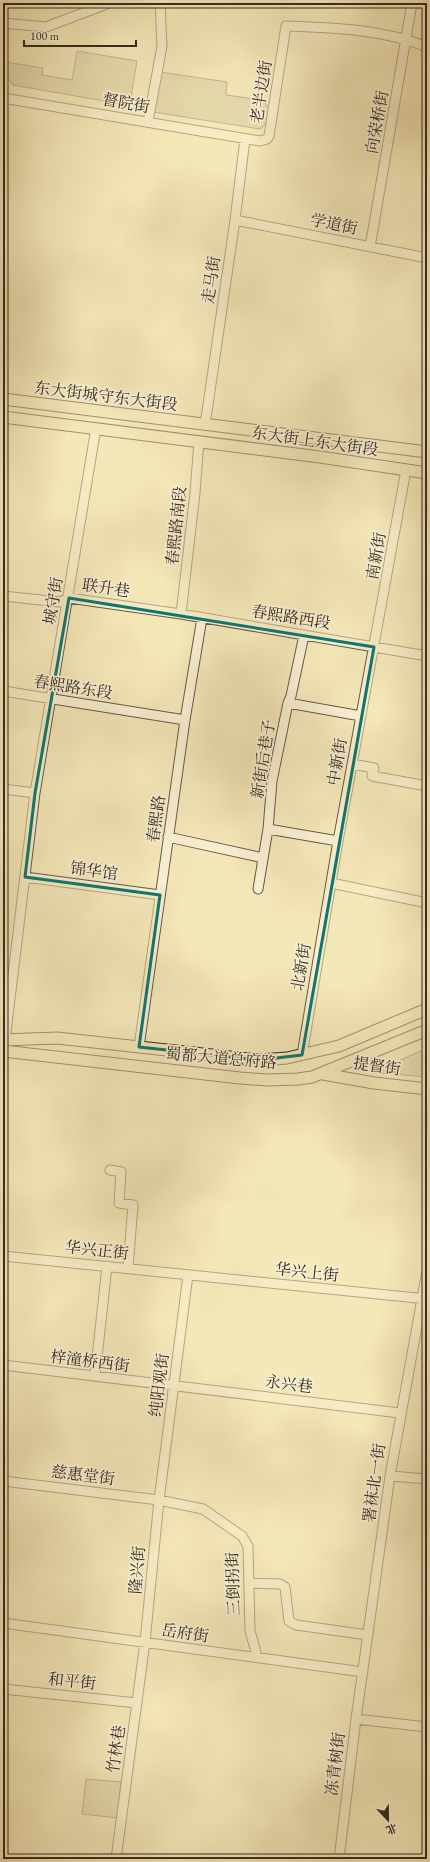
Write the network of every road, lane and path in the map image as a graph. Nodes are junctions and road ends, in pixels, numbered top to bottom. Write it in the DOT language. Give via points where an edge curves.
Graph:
graph roads {
  1 [pos="109,3"];
  2 [pos="160,3"];
  3 [pos="412,3"];
  4 [pos="3,23"];
  5 [pos="406,39"];
  6 [pos="427,47"];
  7 [pos="3,98"];
  8 [pos="148,122"];
  9 [pos="245,139"];
  10 [pos="235,220"];
  11 [pos="370,247"];
  12 [pos="427,258"];
  13 [pos="3,399"];
  14 [pos="3,417"];
  15 [pos="205,425"];
  16 [pos="96,428"];
  17 [pos="199,441"];
  18 [pos="427,452"];
  19 [pos="406,470"];
  20 [pos="427,473"];
  21 [pos="3,596"];
  22 [pos="68,598"];
  23 [pos="182,614"];
  24 [pos="202,618"];
  25 [pos="304,635"];
  26 [pos="374,647"];
  27 [pos="427,656"];
  28 [pos="3,691"];
  29 [pos="52,699"];
  30 [pos="288,702"];
  31 [pos="361,716"];
  32 [pos="185,720"];
  33 [pos="352,764"];
  34 [pos="427,786"];
  35 [pos="3,789"];
  36 [pos="35,793"];
  37 [pos="268,830"];
  38 [pos="168,837"];
  39 [pos="338,841"];
  40 [pos="263,858"];
  41 [pos="25,877"];
  42 [pos="331,883"];
  43 [pos="258,889"];
  44 [pos="160,895"];
  45 [pos="427,903"];
  46 [pos="427,1009"];
  47 [pos="427,1030"];
  48 [pos="4,1044"];
  49 [pos="139,1047"];
  50 [pos="302,1055"];
  51 [pos="322,1074"];
  52 [pos="427,1089"];
  53 [pos="110,1170"];
  54 [pos="3,1256"];
  55 [pos="107,1266"];
  56 [pos="128,1268"];
  57 [pos="427,1271"];
  58 [pos="188,1275"];
  59 [pos="425,1299"];
  60 [pos="3,1365"];
  61 [pos="95,1376"];
  62 [pos="174,1386"];
  63 [pos="400,1413"];
  64 [pos="390,1476"];
  65 [pos="427,1479"];
  66 [pos="3,1481"];
  67 [pos="159,1500"];
  68 [pos="249,1583"];
  69 [pos="3,1623"];
  70 [pos="368,1635"];
  71 [pos="145,1642"];
  72 [pos="256,1652"];
  73 [pos="363,1672"];
  74 [pos="3,1690"];
  75 [pos="137,1703"];
  76 [pos="356,1719"];
  77 [pos="427,1727"];
  78 [pos="116,1859"];
  79 [pos="339,1859"];
  1 -- 4 [label="street" via="46,28"];
  2 -- 8 [label="street" via="162,46"];
  3 -- 5 [label="street, 向荣桥街"];
  5 -- 6 [label="street"];
  5 -- 9 [label="street, 老半边街" via="361,31 286,26 270,136 260,141"];
  5 -- 11 [label="street, 向荣桥街"];
  7 -- 8 [label="street, 督院街"];
  8 -- 9 [label="street, 督院街"];
  9 -- 10 [label="street, 走马街"];
  10 -- 11 [label="street, 学道街"];
  10 -- 15 [label="street, 走马街"];
  11 -- 12 [label="street, 学道街"];
  13 -- 15 [label="main road, 东大街城守东大街段"];
  14 -- 16 [label="main road, 东大街城守东大街段"];
  15 -- 18 [label="main road, 东大街上东大街段"];
  16 -- 17 [label="main road, 东大街城守东大街段"];
  16 -- 22 [label="street, 城守街"];
  17 -- 19 [label="main road, 东大街上东大街段"];
  17 -- 23 [label="street, 春熙路南段"];
  19 -- 20 [label="main road, 东大街上东大街段"];
  19 -- 26 [label="street, 南新街"];
  21 -- 22 [label="street, 联升巷" via="60,602"];
  22 -- 23 [label="street, 联升巷"];
  22 -- 29 [label="street, 城守街"];
  23 -- 24 [label="street"];
  24 -- 25 [label="street, 春熙路西段"];
  24 -- 32 [label="street, 春熙路"];
  25 -- 26 [label="street, 春熙路西段"];
  25 -- 30 [label="street, 新街后巷子"];
  26 -- 27 [label="street, 春熙路西段"];
  26 -- 31 [label="street, 中新街"];
  28 -- 29 [label="street, 春熙路东段"];
  29 -- 32 [label="street, 春熙路东段"];
  29 -- 36 [label="street, 城守街"];
  30 -- 31 [label="street"];
  30 -- 37 [label="street, 新街后巷子" via="272,781"];
  31 -- 33 [label="street, 中新街"];
  32 -- 38 [label="street, 春熙路"];
  33 -- 34 [label="street" via="374,768 372,776"];
  33 -- 39 [label="street, 中新街"];
  35 -- 36 [label="street"];
  36 -- 41 [label="street, 城守街"];
  37 -- 39 [label="street"];
  37 -- 40 [label="street, 新街后巷子"];
  38 -- 40 [label="street"];
  38 -- 44 [label="street, 春熙路"];
  39 -- 42 [label="street, 中新街"];
  40 -- 43 [label="street, 新街后巷子"];
  41 -- 44 [label="street, 锦华馆"];
  41 -- 48 [label="street, 城守街"];
  42 -- 45 [label="street"];
  42 -- 50 [label="street, 北新街"];
  44 -- 49 [label="street, 春熙路"];
  46 -- 50 [label="main road, 蜀都大道总府路" via="339,1046"];
  47 -- 51 [label="main road, 蜀都大道总府路"];
  48 -- 49 [label="main road, 蜀都大道总府路" via="57,1038"];
  48 -- 51 [label="main road, 蜀都大道总府路" via="268,1080 298,1079"];
  49 -- 50 [label="main road, 蜀都大道总府路" via="259,1060"];
  51 -- 52 [label="main road, 提督街"];
  53 -- 56 [label="street" via="121,1172 119,1203 133,1205"];
  54 -- 55 [label="street, 华兴正街"];
  55 -- 56 [label="street, 华兴正街"];
  55 -- 61 [label="street"];
  56 -- 58 [label="street, 华兴正街"];
  57 -- 59 [label="street, 署袜北一街"];
  58 -- 59 [label="street, 华兴上街"];
  58 -- 62 [label="street, 纯阳观街"];
  59 -- 63 [label="street, 署袜北一街"];
  60 -- 61 [label="street, 梓潼桥西街"];
  61 -- 62 [label="street, 梓潼桥西街"];
  62 -- 63 [label="street, 永兴巷"];
  62 -- 67 [label="street, 纯阳观街"];
  63 -- 64 [label="street, 署袜北一街"];
  64 -- 65 [label="street"];
  64 -- 70 [label="street, 署袜北一街"];
  66 -- 67 [label="street, 慈惠堂街"];
  67 -- 68 [label="street, 三倒拐街" via="203,1509 242,1536 248,1546"];
  67 -- 71 [label="street, 隆兴街"];
  68 -- 70 [label="street" via="280,1584 285,1587 290,1621 296,1625"];
  68 -- 72 [label="street, 三倒拐街" via="250,1631"];
  69 -- 71 [label="street, 岳府街"];
  70 -- 73 [label="street, 署袜北一街"];
  71 -- 73 [label="street, 岳府街"];
  71 -- 75 [label="street, 竹林巷"];
  73 -- 76 [label="street, 冻青树街"];
  74 -- 75 [label="street, 和平街"];
  75 -- 78 [label="street, 竹林巷"];
  76 -- 77 [label="street"];
  76 -- 79 [label="street, 冻青树街"];
}
